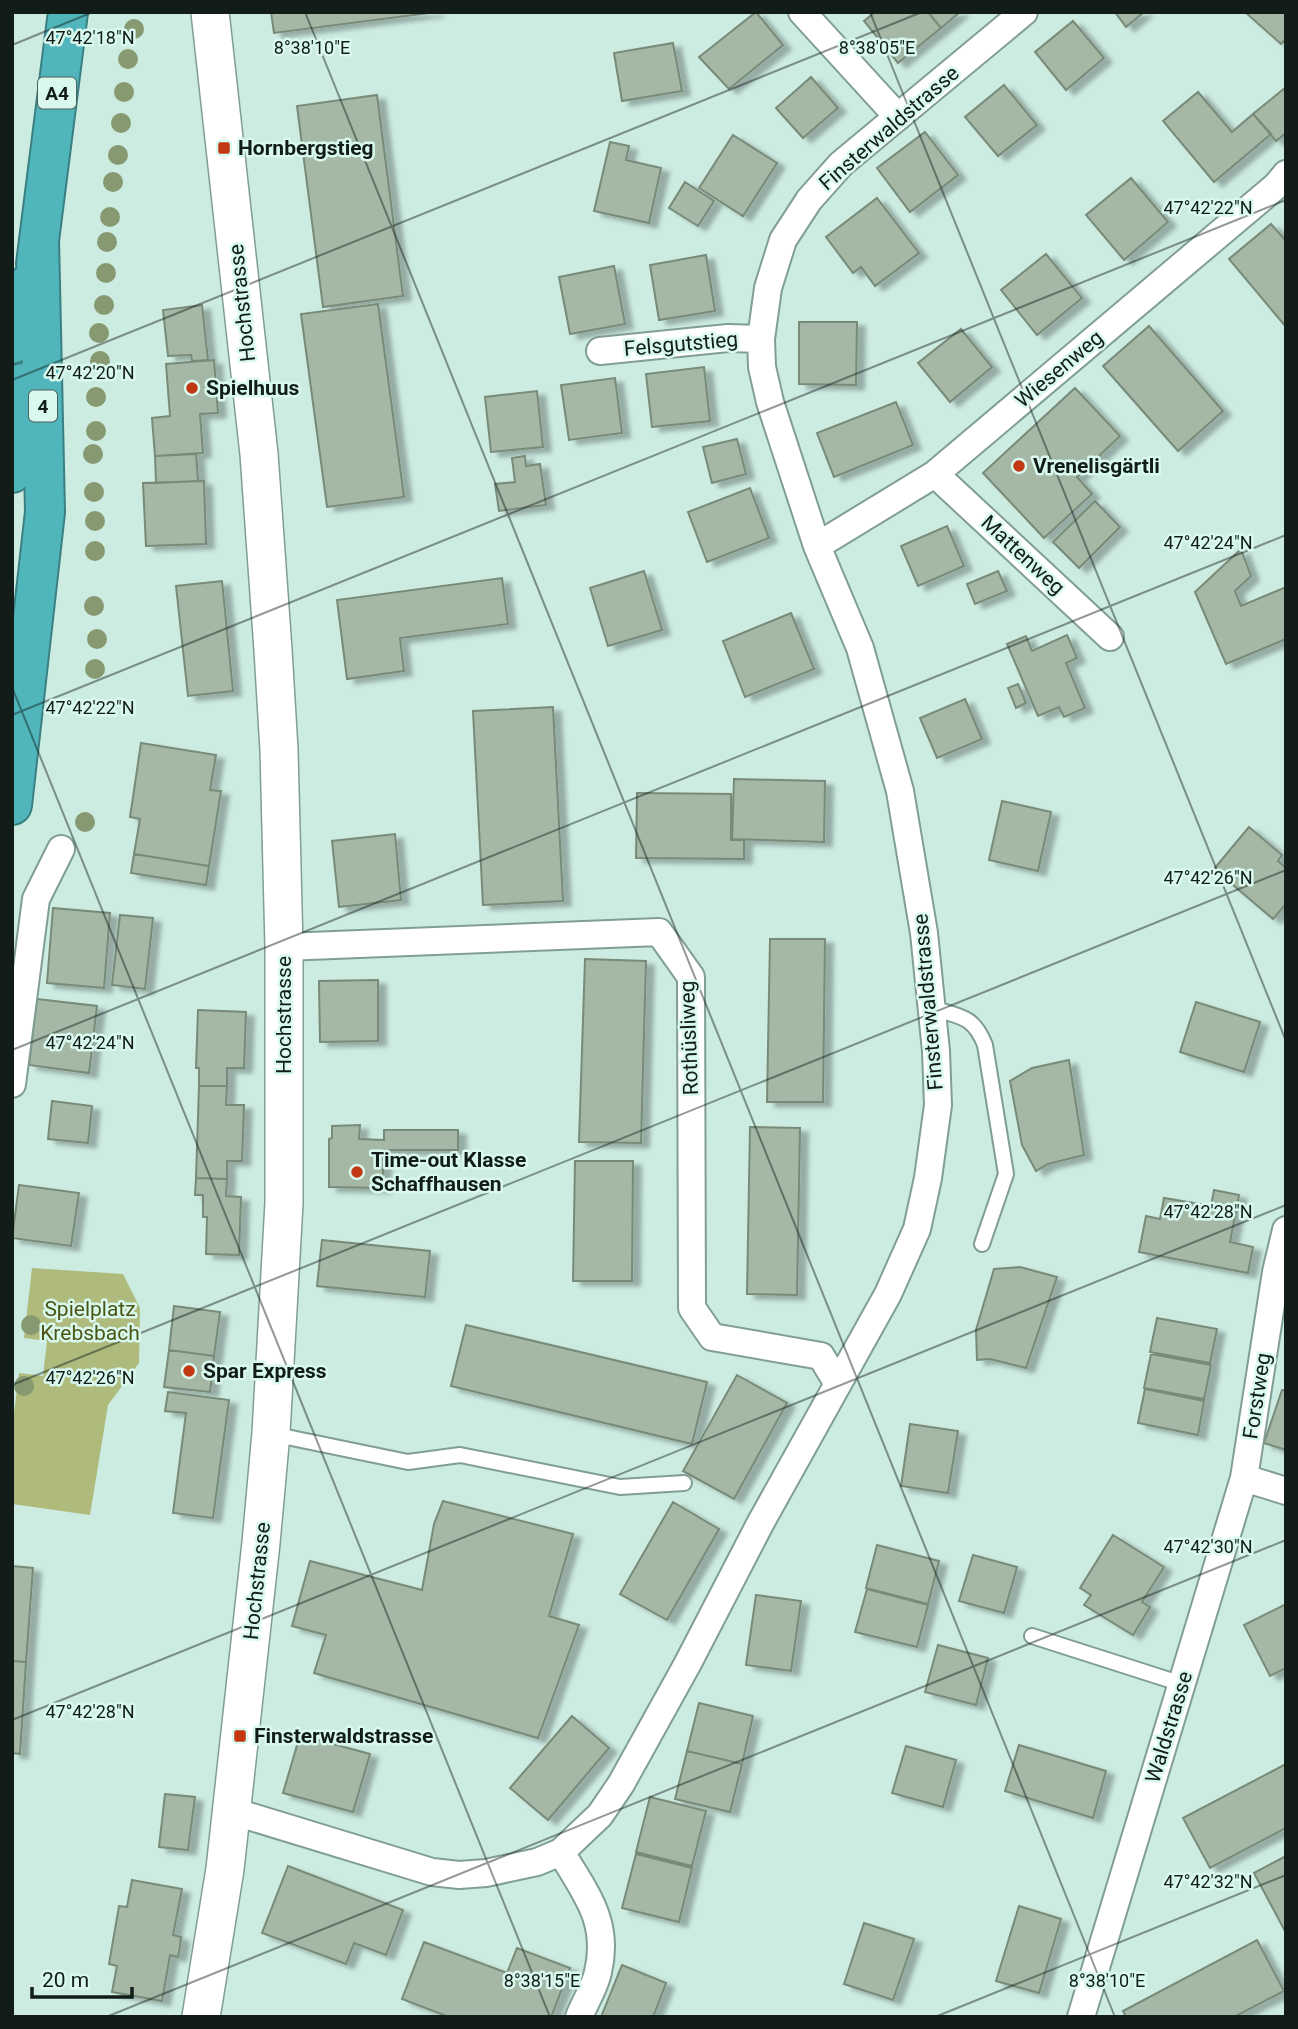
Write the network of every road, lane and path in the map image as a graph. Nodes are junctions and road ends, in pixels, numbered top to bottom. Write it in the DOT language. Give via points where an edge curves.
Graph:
graph roads {
  1 [pos="68,12"];
  2 [pos="210,12"];
  3 [pos="802,12"];
  4 [pos="1024,12"];
  5 [pos="898,117"];
  6 [pos="1286,174"];
  7 [pos="39,239"];
  8 [pos="761,339"];
  9 [pos="12,344"];
  10 [pos="600,351"];
  11 [pos="12,473"];
  12 [pos="935,474"];
  13 [pos="817,545"];
  14 [pos="1110,637"];
  15 [pos="12,806"];
  16 [pos="61,849"];
  17 [pos="284,947"];
  18 [pos="932,1008"];
  19 [pos="12,1084"];
  20 [pos="1286,1230"];
  21 [pos="982,1244"];
  22 [pos="1281,1273"];
  23 [pos="838,1384"];
  24 [pos="271,1433"];
  25 [pos="1244,1478"];
  26 [pos="684,1483"];
  27 [pos="1286,1491"];
  28 [pos="1032,1636"];
  29 [pos="1182,1684"];
  30 [pos="232,1811"];
  31 [pos="561,1852"];
  32 [pos="201,2017"];
  33 [pos="579,2017"];
  34 [pos="1081,2017"];
  1 -- 7 [label="highway, A4"];
  2 -- 17 [label="street, Hochstrasse" via="259,454 279,750"];
  3 -- 5 [label="street"];
  4 -- 5 [label="street, Finsterwaldstrasse"];
  5 -- 8 [label="street, Finsterwaldstrasse" via="841,164 809,200 783,240 768,288"];
  6 -- 12 [label="street, Wiesenweg"];
  7 -- 9 [label="highway"];
  7 -- 11 [label="highway, A4"];
  7 -- 15 [label="highway, 4" via="45,512"];
  8 -- 10 [label="street, Felsgutstieg"];
  8 -- 13 [label="street, Finsterwaldstrasse" via="770,402"];
  12 -- 13 [label="street, Wiesenweg"];
  12 -- 14 [label="street, Mattenweg"];
  13 -- 18 [label="street, Finsterwaldstrasse" via="860,648 896,775 924,933"];
  16 -- 19 [label="street" via="36,899"];
  17 -- 23 [label="street, Rothüsliweg" via="659,932 691,977 692,1308 712,1338 821,1356"];
  17 -- 24 [label="street, Hochstrasse" via="284,1203"];
  18 -- 21 [label="lane" via="970,1020 985,1045 1006,1174"];
  18 -- 23 [label="street, Finsterwaldstrasse" via="938,1105 918,1229"];
  20 -- 22 [label="street, Forstweg"];
  22 -- 25 [label="street, Forstweg"];
  23 -- 31 [label="street, Finsterwaldstrasse" via="621,1784 600,1815"];
  24 -- 26 [label="lane" via="408,1462 460,1455 620,1487"];
  24 -- 30 [label="street, Hochstrasse"];
  25 -- 27 [label="street"];
  25 -- 29 [label="street, Waldstrasse"];
  28 -- 29 [label="lane"];
  29 -- 34 [label="street, Waldstrasse"];
  30 -- 31 [label="street, Finsterwaldstrasse" via="432,1872 459,1875 511,1869"];
  30 -- 32 [label="street, Hochstrasse"];
  31 -- 33 [label="street" via="602,1932 598,1973"];
}
